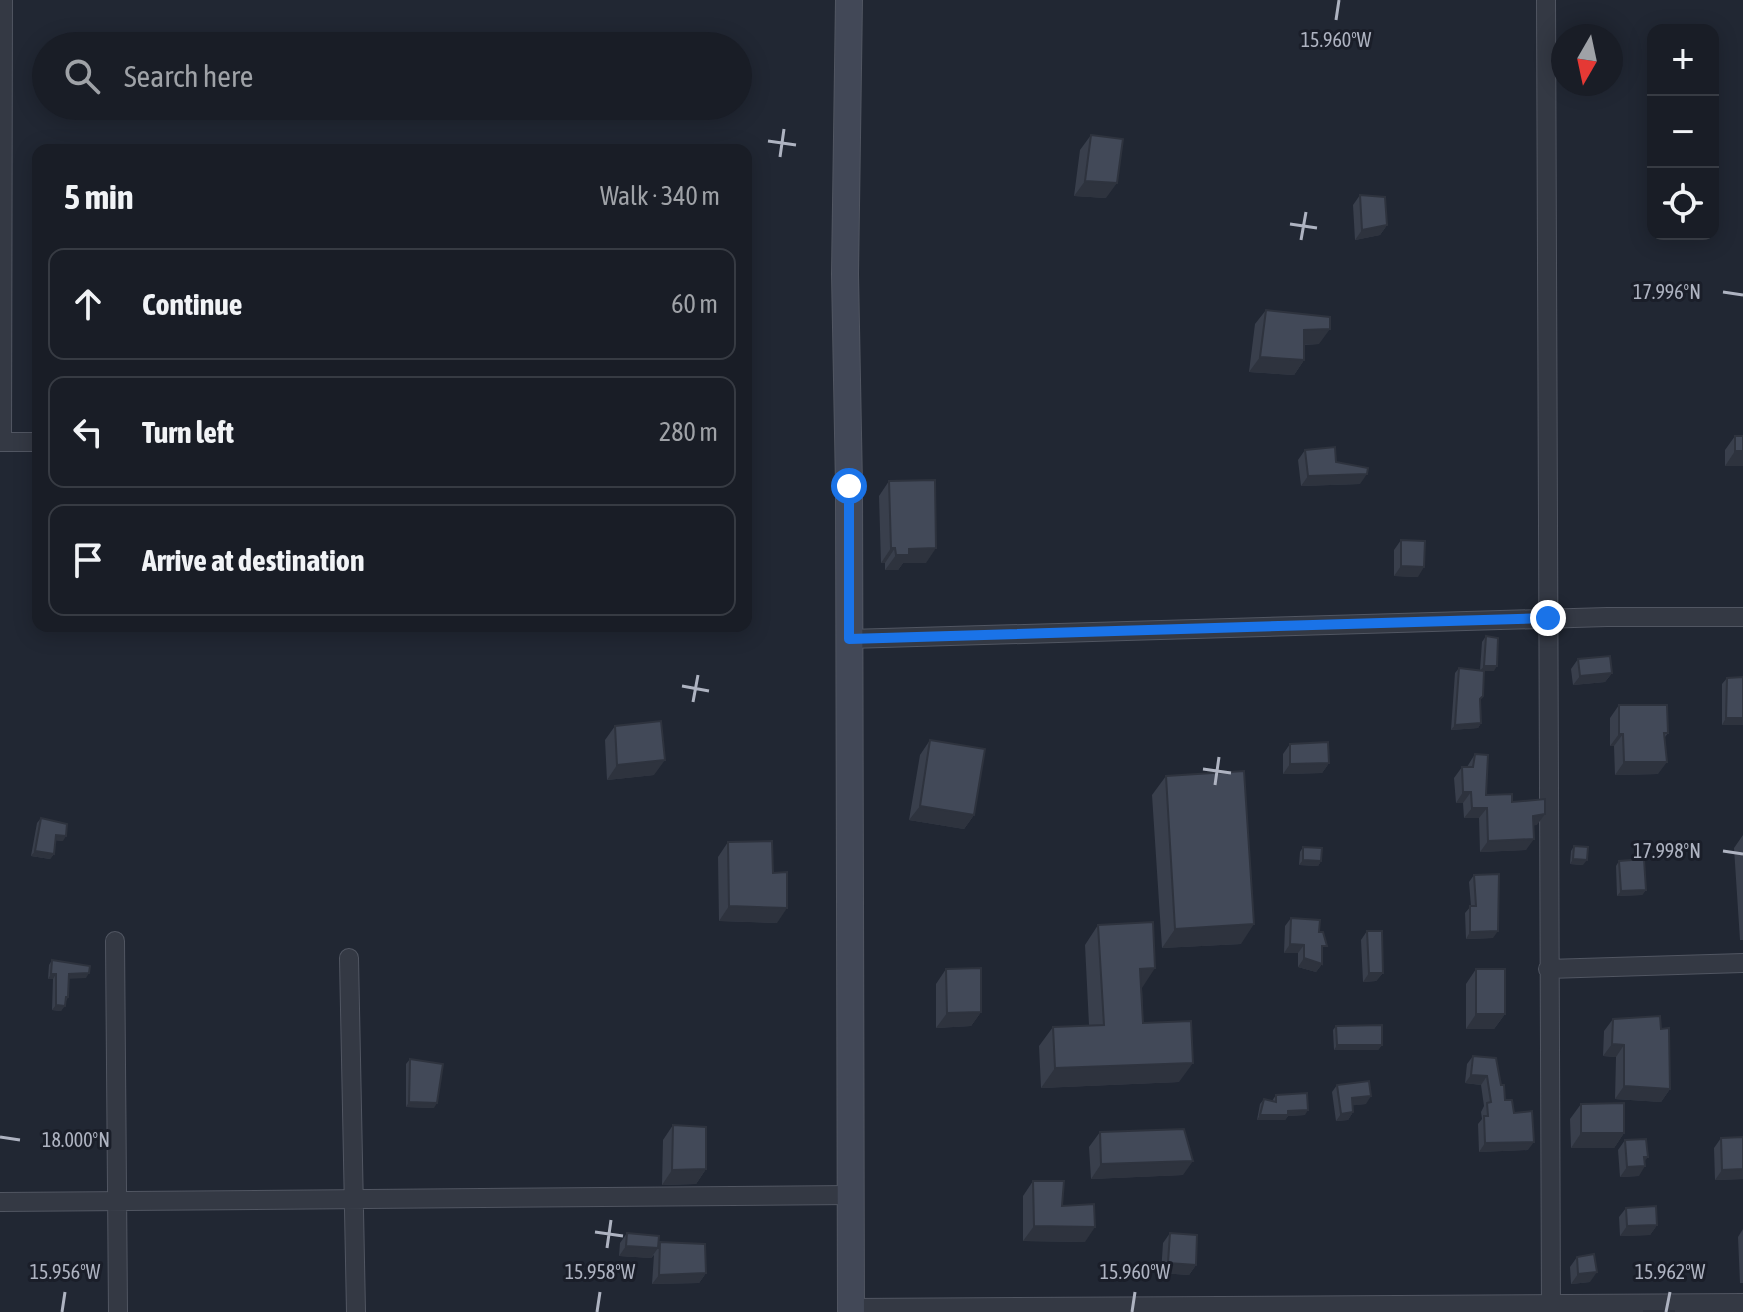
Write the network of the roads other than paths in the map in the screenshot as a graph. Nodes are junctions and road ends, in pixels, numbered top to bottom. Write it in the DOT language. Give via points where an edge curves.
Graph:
graph roads {
  1 [pos="3,0"];
  2 [pos="849,0"];
  3 [pos="1546,0"];
  4 [pos="1,442"];
  5 [pos="32,442"];
  6 [pos="1743,617"];
  7 [pos="1548,618"];
  8 [pos="849,639"];
  9 [pos="115,941"];
  10 [pos="349,958"];
  11 [pos="1743,963"];
  12 [pos="1548,969"];
  13 [pos="851,1195"];
  14 [pos="354,1199"];
  15 [pos="117,1201"];
  16 [pos="0,1202"];
  17 [pos="1743,1303"];
  18 [pos="1551,1308"];
  19 [pos="851,1310"];
  20 [pos="118,1312"];
  21 [pos="356,1312"];
  1 -- 4 [label="street"];
  2 -- 8 [label="street"];
  3 -- 7 [label="street"];
  4 -- 5 [label="street"];
  6 -- 7 [label="street"];
  7 -- 8 [label="street"];
  7 -- 12 [label="street"];
  8 -- 13 [label="street"];
  9 -- 15 [label="street"];
  10 -- 14 [label="street"];
  11 -- 12 [label="street"];
  12 -- 18 [label="street"];
  13 -- 14 [label="street"];
  13 -- 19 [label="street"];
  14 -- 15 [label="street"];
  14 -- 21 [label="street"];
  15 -- 16 [label="street"];
  15 -- 20 [label="street"];
  17 -- 18 [label="street"];
  18 -- 19 [label="street"];
}
